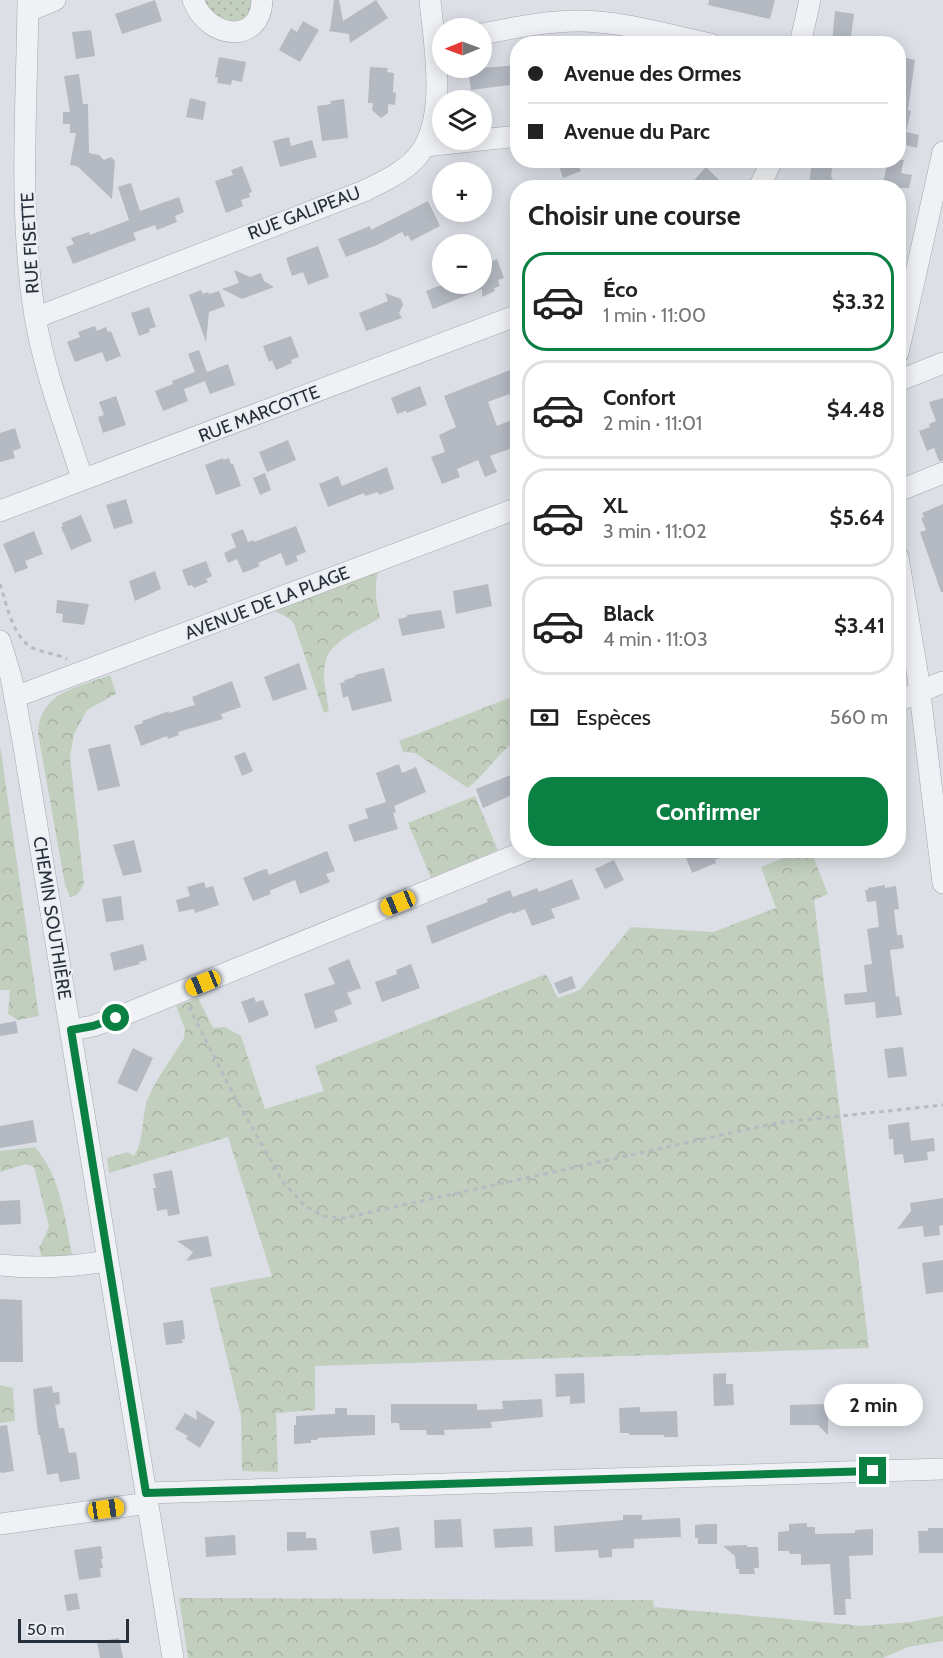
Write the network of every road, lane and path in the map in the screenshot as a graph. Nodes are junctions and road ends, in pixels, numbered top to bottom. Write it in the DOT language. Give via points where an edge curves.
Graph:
graph roads {
  1 [pos="55,0"];
  2 [pos="193,0"];
  3 [pos="262,0"];
  4 [pos="430,0"];
  5 [pos="810,0"];
  6 [pos="28,6"];
  7 [pos="433,18"];
  8 [pos="492,32"];
  9 [pos="672,36"];
  10 [pos="802,36"];
  11 [pos="436,78"];
  12 [pos="510,137"];
  13 [pos="424,146"];
  14 [pos="943,152"];
  15 [pos="936,214"];
  16 [pos="36,318"];
  17 [pos="510,318"];
  18 [pos="906,324"];
  19 [pos="943,363"];
  20 [pos="906,378"];
  21 [pos="943,473"];
  22 [pos="82,478"];
  23 [pos="906,488"];
  24 [pos="0,511"];
  25 [pos="510,511"];
  26 [pos="0,584"];
  27 [pos="906,601"];
  28 [pos="0,641"];
  29 [pos="75,676"];
  30 [pos="943,682"];
  31 [pos="919,693"];
  32 [pos="15,697"];
  33 [pos="906,698"];
  34 [pos="510,857"];
  35 [pos="943,883"];
  36 [pos="181,992"];
  37 [pos="71,1030"];
  38 [pos="943,1105"];
  39 [pos="107,1262"];
  40 [pos="0,1265"];
  41 [pos="943,1469"];
  42 [pos="147,1498"];
  43 [pos="0,1524"];
  44 [pos="173,1658"];
  1 -- 6 [label="street"];
  2 -- 3 [label="street" via="199,14 213,28 230,33 254,22"];
  4 -- 7 [label="street, RUE GALIPEAU"];
  5 -- 10 [label="street"];
  6 -- 16 [label="street, RUE FISETTE" via="26,201"];
  8 -- 9 [label="street" via="580,21"];
  11 -- 13 [label="street, RUE GALIPEAU" via="435,113"];
  12 -- 13 [label="street"];
  13 -- 16 [label="street, RUE GALIPEAU" via="408,165 364,191"];
  14 -- 15 [label="street"];
  15 -- 18 [label="street"];
  16 -- 22 [label="street, RUE FISETTE"];
  17 -- 22 [label="street, RUE MARCOTTE"];
  19 -- 20 [label="street"];
  21 -- 23 [label="street"];
  22 -- 24 [label="street, RUE MARCOTTE"];
  25 -- 29 [label="street, AVENUE DE LA PLAGE"];
  26 -- 29 [label="path" via="19,634 30,646 68,660"];
  27 -- 31 [label="street"];
  28 -- 32 [label="street, CHEMIN SOUTHIÈRE"];
  29 -- 32 [label="street, AVENUE DE LA PLAGE"];
  30 -- 31 [label="street"];
  31 -- 33 [label="street"];
  31 -- 35 [label="street"];
  32 -- 37 [label="street, CHEMIN SOUTHIÈRE"];
  34 -- 36 [label="street"];
  36 -- 37 [label="street" via="103,1023"];
  36 -- 38 [label="path" via="283,1182 305,1206 323,1216 344,1218 776,1123"];
  37 -- 39 [label="street, CHEMIN SOUTHIÈRE"];
  39 -- 40 [label="street" via="55,1267"];
  39 -- 42 [label="street, CHEMIN SOUTHIÈRE"];
  41 -- 42 [label="street"];
  42 -- 43 [label="street"];
  42 -- 44 [label="street, CHEMIN SOUTHIÈRE"];
}
